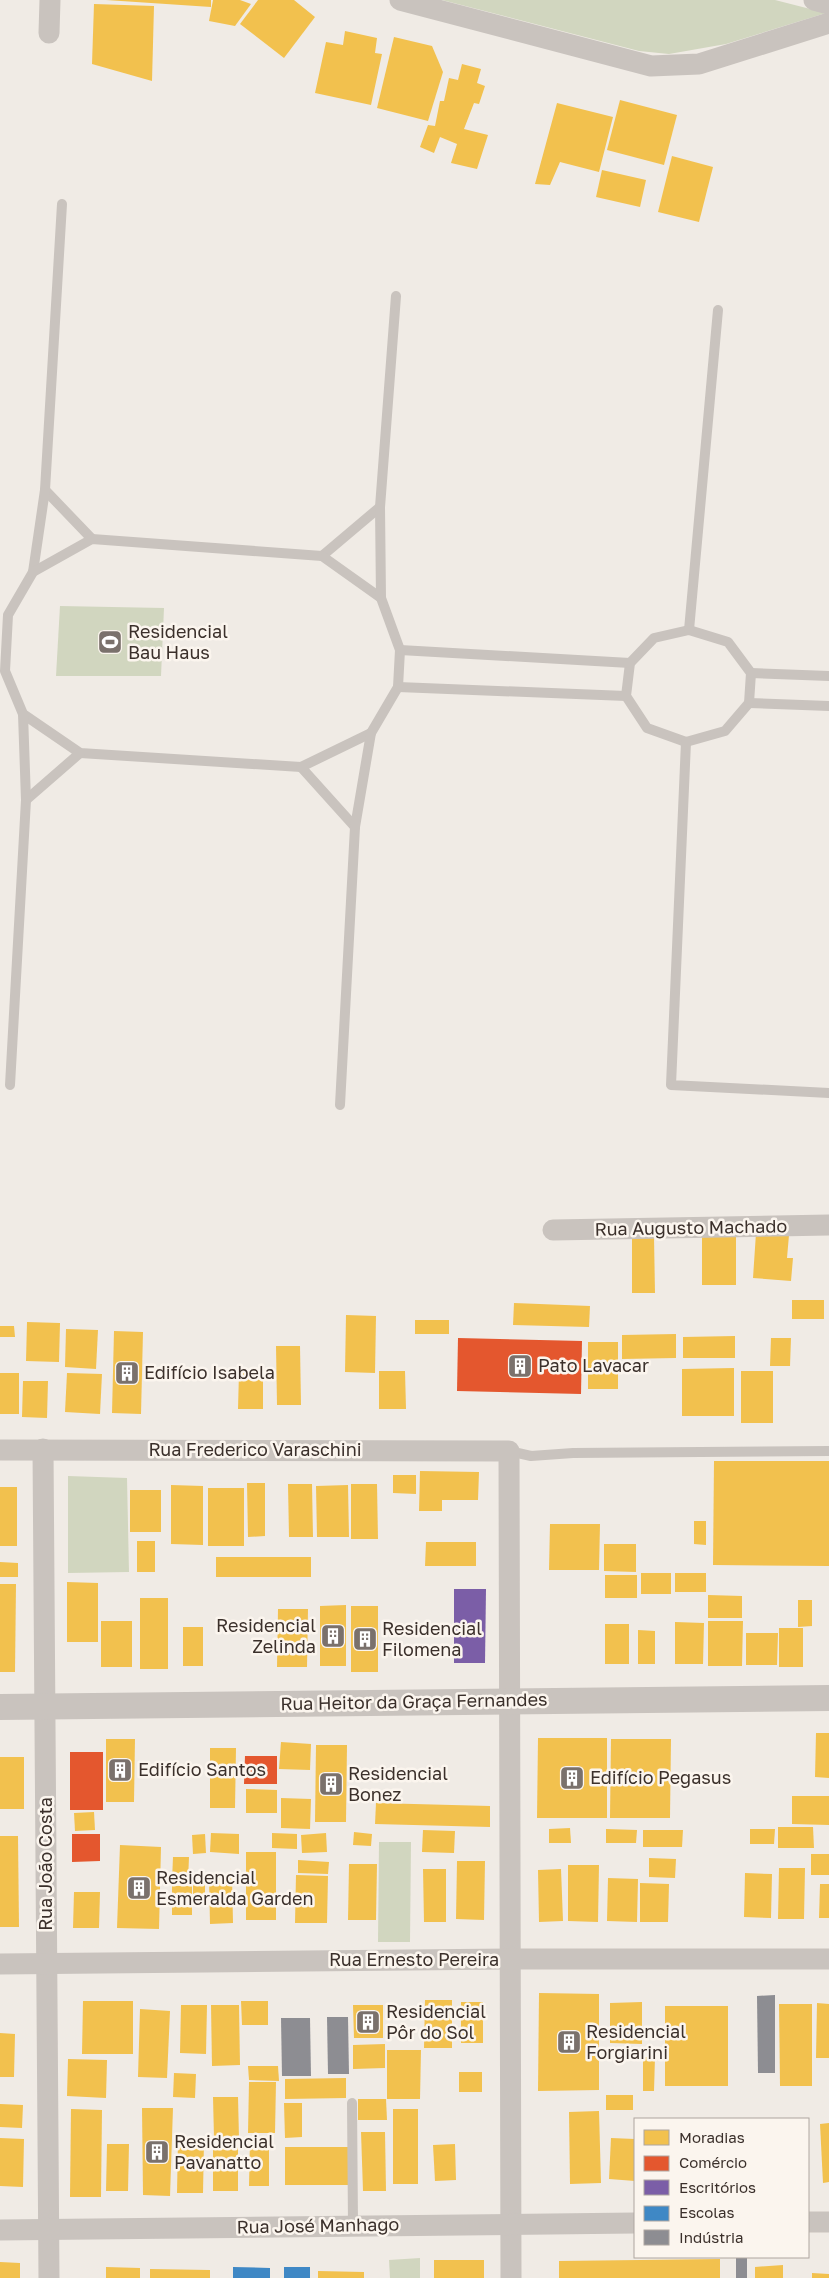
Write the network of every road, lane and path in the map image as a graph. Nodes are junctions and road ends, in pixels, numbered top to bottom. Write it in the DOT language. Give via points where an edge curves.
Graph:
graph roads {
  1 [pos="50,0"];
  2 [pos="400,0"];
  3 [pos="814,0"];
  4 [pos="829,4"];
  5 [pos="829,23"];
  6 [pos="49,33"];
  7 [pos="62,204"];
  8 [pos="396,296"];
  9 [pos="718,310"];
  10 [pos="45,490"];
  11 [pos="380,507"];
  12 [pos="92,539"];
  13 [pos="322,556"];
  14 [pos="33,572"];
  15 [pos="382,598"];
  16 [pos="689,630"];
  17 [pos="400,650"];
  18 [pos="630,663"];
  19 [pos="751,673"];
  20 [pos="829,676"];
  21 [pos="398,686"];
  22 [pos="626,696"];
  23 [pos="749,703"];
  24 [pos="829,706"];
  25 [pos="24,714"];
  26 [pos="371,733"];
  27 [pos="686,742"];
  28 [pos="80,753"];
  29 [pos="301,767"];
  30 [pos="26,800"];
  31 [pos="355,827"];
  32 [pos="10,1085"];
  33 [pos="829,1093"];
  34 [pos="340,1105"];
  35 [pos="829,1226"];
  36 [pos="553,1230"];
  37 [pos="0,1450"];
  38 [pos="43,1450"];
  39 [pos="509,1451"];
  40 [pos="829,1451"];
  41 [pos="829,1698"];
  42 [pos="509,1700"];
  43 [pos="45,1706"];
  44 [pos="0,1707"];
  45 [pos="510,1959"];
  46 [pos="829,1959"];
  47 [pos="47,1963"];
  48 [pos="0,1964"];
  49 [pos="352,2103"];
  50 [pos="809,2222"];
  51 [pos="829,2222"];
  52 [pos="511,2223"];
  53 [pos="634,2223"];
  54 [pos="354,2225"];
  55 [pos="0,2230"];
  56 [pos="48,2230"];
  57 [pos="49,2278"];
  58 [pos="511,2278"];
  1 -- 6 [label="street"];
  2 -- 5 [label="street" via="651,66 699,64"];
  3 -- 4 [label="street"];
  7 -- 10 [label="lane"];
  8 -- 11 [label="lane"];
  9 -- 16 [label="lane"];
  10 -- 12 [label="lane"];
  10 -- 14 [label="lane"];
  11 -- 13 [label="lane"];
  11 -- 15 [label="lane"];
  12 -- 13 [label="lane"];
  12 -- 14 [label="lane"];
  13 -- 15 [label="lane"];
  14 -- 25 [label="lane" via="8,615 6,671"];
  15 -- 17 [label="lane"];
  16 -- 18 [label="lane" via="654,638"];
  16 -- 19 [label="lane" via="728,642"];
  17 -- 18 [label="lane"];
  17 -- 21 [label="lane"];
  18 -- 22 [label="lane"];
  19 -- 20 [label="lane"];
  19 -- 23 [label="lane"];
  21 -- 22 [label="lane"];
  21 -- 26 [label="lane"];
  22 -- 27 [label="lane" via="647,728"];
  23 -- 24 [label="lane"];
  23 -- 27 [label="lane" via="725,731"];
  25 -- 28 [label="lane"];
  25 -- 30 [label="lane"];
  26 -- 29 [label="lane"];
  26 -- 31 [label="lane"];
  27 -- 33 [label="lane" via="671,1085"];
  28 -- 29 [label="lane"];
  28 -- 30 [label="lane"];
  29 -- 31 [label="lane"];
  30 -- 32 [label="lane"];
  31 -- 34 [label="lane"];
  35 -- 36 [label="street, Rua Augusto Machado"];
  37 -- 38 [label="street, Rua Frederico Varaschini"];
  38 -- 39 [label="street, Rua Frederico Varaschini"];
  38 -- 43 [label="street, Rua João Costa"];
  39 -- 40 [label="lane" via="531,1456"];
  39 -- 42 [label="street"];
  41 -- 42 [label="street, Rua Heitor da Graça Fernandes"];
  42 -- 43 [label="street, Rua Heitor da Graça Fernandes"];
  42 -- 45 [label="street"];
  43 -- 44 [label="street, Rua Heitor da Graça Fernandes"];
  43 -- 47 [label="street, Rua João Costa"];
  45 -- 46 [label="street, Rua Ernesto Pereira"];
  45 -- 47 [label="street, Rua Ernesto Pereira"];
  45 -- 52 [label="street"];
  47 -- 48 [label="street, Rua Ernesto Pereira"];
  47 -- 56 [label="street, Rua João Costa"];
  49 -- 54 [label="lane"];
  50 -- 51 [label="street"];
  52 -- 53 [label="street, Rua José Manhago"];
  52 -- 54 [label="street, Rua José Manhago"];
  52 -- 58 [label="street"];
  54 -- 56 [label="street, Rua José Manhago"];
  55 -- 56 [label="street, Rua José Manhago"];
  56 -- 57 [label="street, Rua João Costa"];
}
